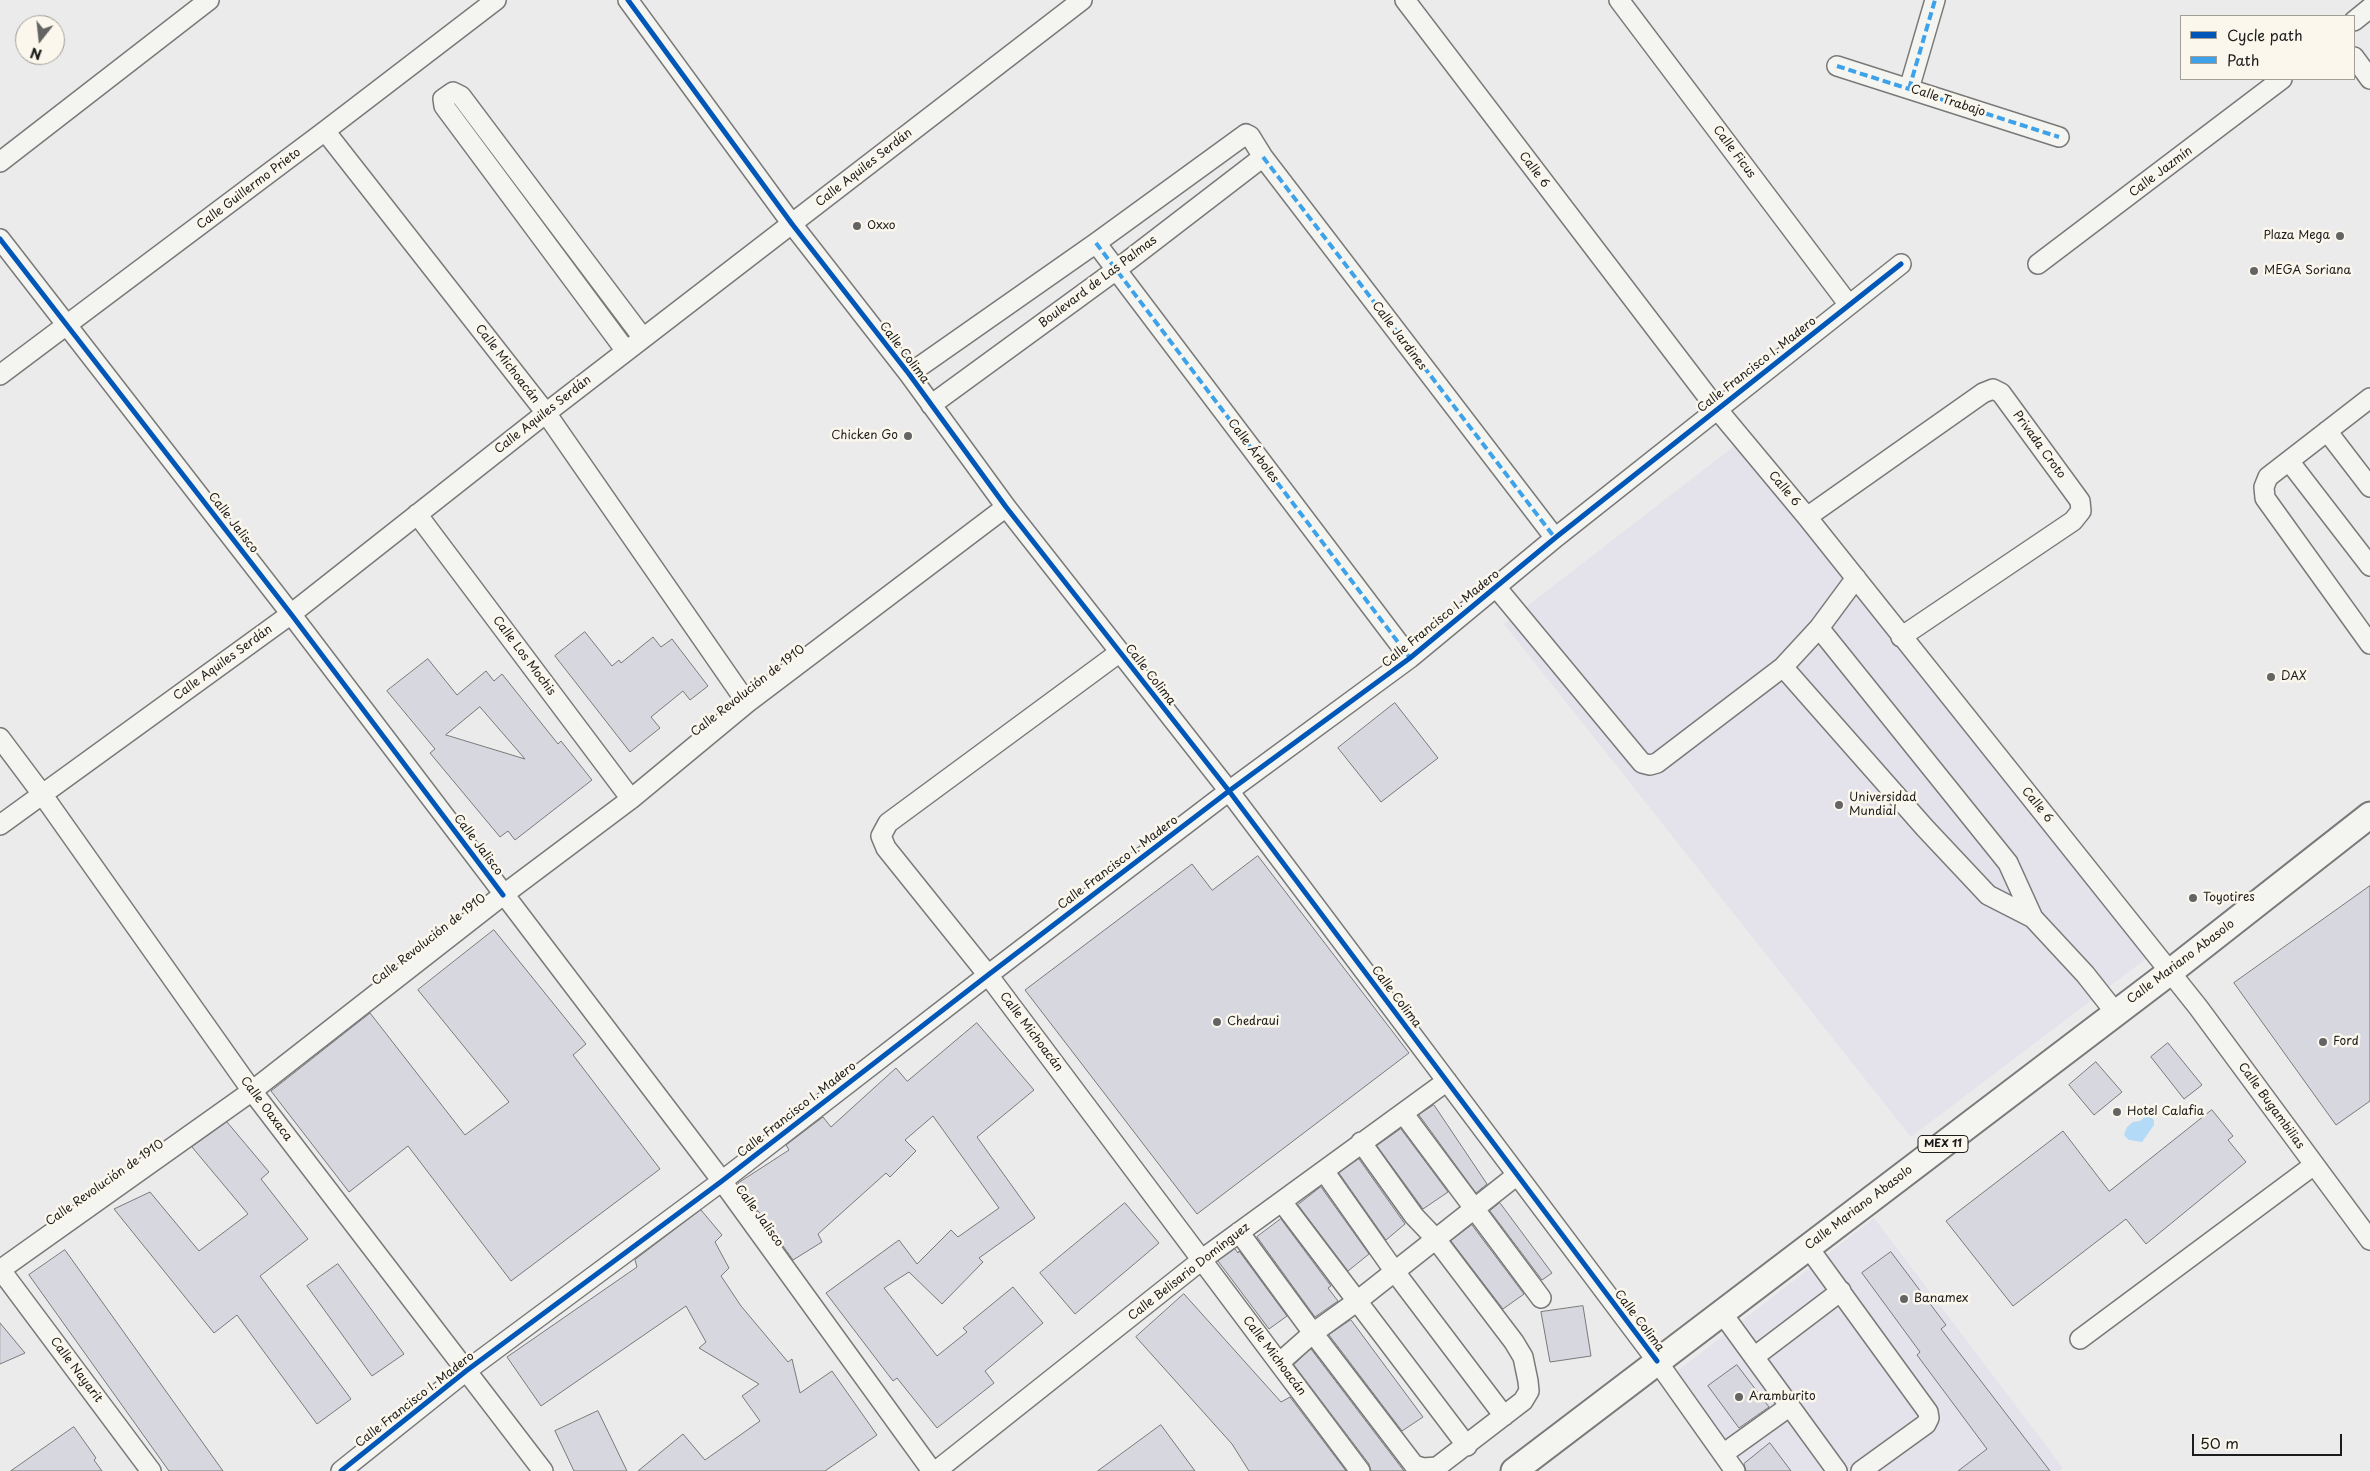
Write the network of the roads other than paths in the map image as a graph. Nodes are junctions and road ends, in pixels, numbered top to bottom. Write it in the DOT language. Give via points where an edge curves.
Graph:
graph roads {
  1 [pos="209,0"];
  2 [pos="496,0"];
  3 [pos="628,0"];
  4 [pos="1082,0"];
  5 [pos="1405,0"];
  6 [pos="1619,0"];
  7 [pos="1935,0"];
  8 [pos="2370,8"];
  9 [pos="2355,20"];
  10 [pos="2355,58"];
  11 [pos="1837,66"];
  12 [pos="2370,78"];
  13 [pos="2281,80"];
  14 [pos="1909,89"];
  15 [pos="325,131"];
  16 [pos="2059,137"];
  17 [pos="1263,157"];
  18 [pos="0,162"];
  19 [pos="510,164"];
  20 [pos="495,174"];
  21 [pos="792,224"];
  22 [pos="556,225"];
  23 [pos="540,236"];
  24 [pos="0,238"];
  25 [pos="1096,244"];
  26 [pos="1901,264"];
  27 [pos="2038,264"];
  28 [pos="1116,270"];
  29 [pos="1850,305"];
  30 [pos="68,325"];
  31 [pos="642,338"];
  32 [pos="626,351"];
  33 [pos="909,374"];
  34 [pos="0,375"];
  35 [pos="2369,401"];
  36 [pos="931,405"];
  37 [pos="1716,409"];
  38 [pos="546,413"];
  39 [pos="2327,431"];
  40 [pos="2289,461"];
  41 [pos="2370,487"];
  42 [pos="1006,507"];
  43 [pos="417,514"];
  44 [pos="1807,517"];
  45 [pos="1555,538"];
  46 [pos="2370,566"];
  47 [pos="1856,578"];
  48 [pos="1496,586"];
  49 [pos="291,614"];
  50 [pos="1819,628"];
  51 [pos="1901,637"];
  52 [pos="2370,644"];
  53 [pos="1120,652"];
  54 [pos="1410,658"];
  55 [pos="1783,667"];
  56 [pos="747,703"];
  57 [pos="0,738"];
  58 [pos="1229,792"];
  59 [pos="42,794"];
  60 [pos="631,799"];
  61 [pos="2370,815"];
  62 [pos="0,825"];
  63 [pos="503,895"];
  64 [pos="2033,918"];
  65 [pos="2170,972"];
  66 [pos="988,975"];
  67 [pos="2115,1012"];
  68 [pos="1446,1081"];
  69 [pos="252,1091"];
  70 [pos="1403,1113"];
  71 [pos="1361,1142"];
  72 [pos="2314,1165"];
  73 [pos="1324,1172"];
  74 [pos="1517,1175"];
  75 [pos="722,1181"];
  76 [pos="1282,1202"];
  77 [pos="1474,1208"];
  78 [pos="1239,1232"];
  79 [pos="1435,1238"];
  80 [pos="2370,1240"];
  81 [pos="1808,1247"];
  82 [pos="1202,1261"];
  83 [pos="0,1270"];
  84 [pos="1395,1272"];
  85 [pos="1841,1291"];
  86 [pos="1541,1298"];
  87 [pos="1356,1302"];
  88 [pos="1722,1312"];
  89 [pos="1313,1333"];
  90 [pos="2080,1339"];
  91 [pos="1754,1358"];
  92 [pos="1657,1362"];
  93 [pos="1279,1363"];
  94 [pos="466,1371"];
  95 [pos="1790,1406"];
  96 [pos="1504,1416"];
  97 [pos="1467,1446"];
  98 [pos="1723,1454"];
  99 [pos="151,1471"];
  100 [pos="341,1471"];
  101 [pos="543,1471"];
  102 [pos="932,1471"];
  103 [pos="936,1471"];
  104 [pos="1360,1471"];
  105 [pos="1514,1471"];
  106 [pos="1735,1471"];
  107 [pos="1838,1471"];
  108 [pos="1861,1471"];
  1 -- 18 [label="street"];
  2 -- 15 [label="street, Calle Guillermo Prieto"];
  3 -- 21 [label="street, Calle Colima"];
  4 -- 21 [label="street, Calle Aquiles Serdán"];
  5 -- 37 [label="street, Calle 6"];
  6 -- 29 [label="street, Calle Ficus"];
  7 -- 14 [label="street"];
  8 -- 9 [label="street"];
  10 -- 12 [label="street"];
  11 -- 14 [label="street, Calle Trabajo"];
  13 -- 27 [label="street, Calle Jazmín"];
  14 -- 16 [label="street, Calle Trabajo"];
  15 -- 30 [label="street, Calle Guillermo Prieto"];
  15 -- 38 [label="street, Calle Michoacán"];
  17 -- 25 [label="street, Calle Jardines" via="1246,134"];
  17 -- 28 [label="street, Boulevard de Las Palmas"];
  17 -- 45 [label="street, Calle Jardines"];
  19 -- 20 [label="street"];
  19 -- 20 [label="street" via="461,96 453,92 447,94 443,99 444,106"];
  19 -- 22 [label="street"];
  20 -- 23 [label="street"];
  21 -- 31 [label="street, Calle Aquiles Serdán"];
  21 -- 33 [label="street, Calle Colima"];
  22 -- 23 [label="street"];
  22 -- 31 [label="street"];
  23 -- 32 [label="street"];
  24 -- 30 [label="street, Calle Jalisco"];
  25 -- 28 [label="street, Calle Árboles"];
  25 -- 33 [label="street"];
  26 -- 29 [label="street, Calle Francisco I. Madero"];
  28 -- 36 [label="street, Boulevard de Las Palmas"];
  28 -- 54 [label="street, Calle Árboles"];
  29 -- 37 [label="street, Calle Francisco I. Madero"];
  30 -- 34 [label="street, Calle Guillermo Prieto"];
  30 -- 49 [label="street, Calle Jalisco"];
  31 -- 32 [label="street, Calle Aquiles Serdán"];
  32 -- 38 [label="street, Calle Aquiles Serdán"];
  33 -- 36 [label="street, Calle Colima"];
  35 -- 39 [label="street"];
  36 -- 42 [label="street, Calle Colima"];
  37 -- 44 [label="street, Calle 6"];
  37 -- 45 [label="street, Calle Francisco I. Madero"];
  38 -- 43 [label="street, Calle Aquiles Serdán"];
  38 -- 56 [label="street, Calle Michoacán"];
  39 -- 40 [label="street"];
  39 -- 41 [label="street"];
  40 -- 46 [label="street"];
  40 -- 52 [label="street" via="2268,477 2264,487 2265,498"];
  42 -- 53 [label="street, Calle Colima"];
  42 -- 56 [label="street, Calle Revolución de 1910"];
  43 -- 49 [label="street, Calle Aquiles Serdán"];
  43 -- 60 [label="street, Calle Los Mochis"];
  44 -- 47 [label="street, Calle 6"];
  44 -- 51 [label="street, Privada Croto" via="1983,393 1993,389 2001,393 2080,501 2080,511 2073,521"];
  45 -- 48 [label="street, Calle Francisco I. Madero"];
  47 -- 50 [label="street"];
  47 -- 51 [label="street, Calle 6"];
  48 -- 54 [label="street, Calle Francisco I. Madero"];
  48 -- 55 [label="street" via="1642,763 1657,763"];
  49 -- 59 [label="street, Calle Aquiles Serdán"];
  49 -- 63 [label="street, Calle Jalisco"];
  50 -- 55 [label="street"];
  50 -- 64 [label="street" via="2008,863"];
  51 -- 65 [label="street, Calle 6"];
  53 -- 58 [label="street, Calle Colima"];
  53 -- 66 [label="street, Calle Michoacán" via="888,823 881,836 886,848"];
  54 -- 58 [label="street, Calle Francisco I. Madero"];
  55 -- 64 [label="street" via="1988,895"];
  56 -- 60 [label="street, Calle Revolución de 1910"];
  57 -- 59 [label="street, Calle Oaxaca"];
  58 -- 66 [label="street, Calle Francisco I. Madero"];
  58 -- 68 [label="street, Calle Colima"];
  59 -- 62 [label="street, Calle Aquiles Serdán"];
  59 -- 69 [label="street, Calle Oaxaca"];
  60 -- 63 [label="street, Calle Revolución de 1910"];
  61 -- 65 [label="main road, Calle Mariano Abasolo / MEX 11"];
  63 -- 69 [label="street, Calle Revolución de 1910"];
  63 -- 75 [label="street, Calle Jalisco"];
  64 -- 67 [label="street"];
  65 -- 67 [label="main road, Calle Mariano Abasolo / MEX 11"];
  65 -- 72 [label="street, Calle Bugambilias"];
  66 -- 75 [label="street, Calle Francisco I. Madero"];
  66 -- 82 [label="street, Calle Michoacán"];
  67 -- 81 [label="main road, Calle Mariano Abasolo / MEX 11"];
  68 -- 70 [label="street, Calle Belisario Domínguez"];
  68 -- 74 [label="street, Calle Colima"];
  69 -- 83 [label="street, Calle Revolución de 1910"];
  69 -- 94 [label="street, Calle Oaxaca"];
  70 -- 71 [label="street, Calle Belisario Domínguez"];
  70 -- 77 [label="street"];
  71 -- 73 [label="street, Calle Belisario Domínguez"];
  71 -- 79 [label="street" via="1414,1216"];
  72 -- 80 [label="street, Calle Bugambilias"];
  72 -- 90 [label="street"];
  73 -- 76 [label="street, Calle Belisario Domínguez"];
  73 -- 84 [label="street"];
  74 -- 77 [label="street"];
  74 -- 92 [label="street, Calle Colima"];
  75 -- 94 [label="street, Calle Francisco I. Madero"];
  75 -- 102 [label="street, Calle Jalisco"];
  76 -- 78 [label="street, Calle Belisario Domínguez"];
  76 -- 87 [label="street"];
  77 -- 79 [label="street"];
  77 -- 86 [label="street"];
  78 -- 82 [label="street, Calle Belisario Domínguez"];
  78 -- 89 [label="street"];
  79 -- 84 [label="street"];
  79 -- 96 [label="street" via="1523,1357 1528,1391 1523,1401"];
  81 -- 85 [label="street"];
  81 -- 88 [label="main road, Calle Mariano Abasolo / MEX 11"];
  82 -- 93 [label="street, Calle Michoacán"];
  82 -- 103 [label="street, Calle Belisario Domínguez"];
  83 -- 99 [label="street, Calle Nayarit"];
  84 -- 87 [label="street"];
  84 -- 96 [label="street"];
  85 -- 91 [label="street"];
  85 -- 108 [label="street" via="1928,1412 1929,1418 1926,1424"];
  87 -- 89 [label="street"];
  87 -- 97 [label="street"];
  88 -- 91 [label="street"];
  88 -- 92 [label="main road, Calle Mariano Abasolo / MEX 11"];
  89 -- 93 [label="street"];
  89 -- 97 [label="street" via="1414,1465 1437,1467"];
  91 -- 95 [label="street"];
  92 -- 98 [label="street, Calle Colima"];
  92 -- 105 [label="main road, Calle Mariano Abasolo / MEX 11"];
  93 -- 104 [label="street, Calle Michoacán"];
  94 -- 100 [label="street, Calle Francisco I. Madero"];
  94 -- 101 [label="street, Calle Oaxaca"];
  95 -- 98 [label="street"];
  95 -- 107 [label="street"];
  96 -- 97 [label="street"];
  98 -- 106 [label="street, Calle Colima"];
}
